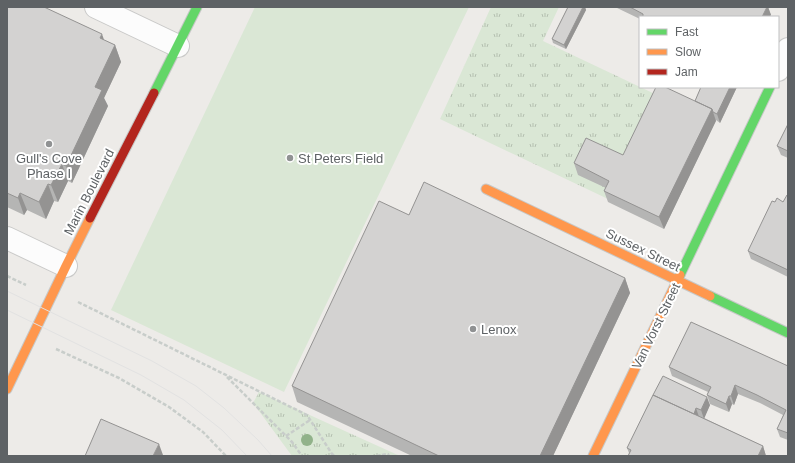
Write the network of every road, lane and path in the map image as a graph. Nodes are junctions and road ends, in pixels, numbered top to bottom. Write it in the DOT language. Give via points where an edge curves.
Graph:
graph roads {
  1 [pos="96,7"];
  2 [pos="197,7"];
  3 [pos="178,46"];
  4 [pos="788,49"];
  5 [pos="779,68"];
  6 [pos="770,88"];
  7 [pos="486,189"];
  8 [pos="7,238"];
  9 [pos="66,266"];
  10 [pos="7,276"];
  11 [pos="677,281"];
  12 [pos="26,285"];
  13 [pos="78,302"];
  14 [pos="788,333"];
  15 [pos="56,349"];
  16 [pos="225,375"];
  17 [pos="7,389"];
  18 [pos="310,420"];
  19 [pos="286,436"];
  20 [pos="226,456"];
  21 [pos="302,456"];
  22 [pos="335,456"];
  23 [pos="376,456"];
  24 [pos="389,456"];
  25 [pos="593,456"];
  1 -- 3 [label="street"];
  2 -- 3 [label="street, Marin Boulevard"];
  3 -- 9 [label="street, Marin Boulevard"];
  4 -- 5 [label="street"];
  6 -- 11 [label="street, Van Vorst Street"];
  7 -- 11 [label="street, Sussex Street"];
  8 -- 9 [label="street"];
  9 -- 17 [label="street, Marin Boulevard"];
  10 -- 12 [label="path"];
  11 -- 14 [label="street, Sussex Street"];
  11 -- 25 [label="street, Van Vorst Street"];
  13 -- 16 [label="path"];
  15 -- 20 [label="path" via="119,378 168,407 203,432"];
  16 -- 18 [label="path" via="307,415"];
  16 -- 19 [label="path"];
  18 -- 19 [label="path"];
  18 -- 22 [label="path"];
  19 -- 21 [label="path"];
  23 -- 24 [label="path"];
}
